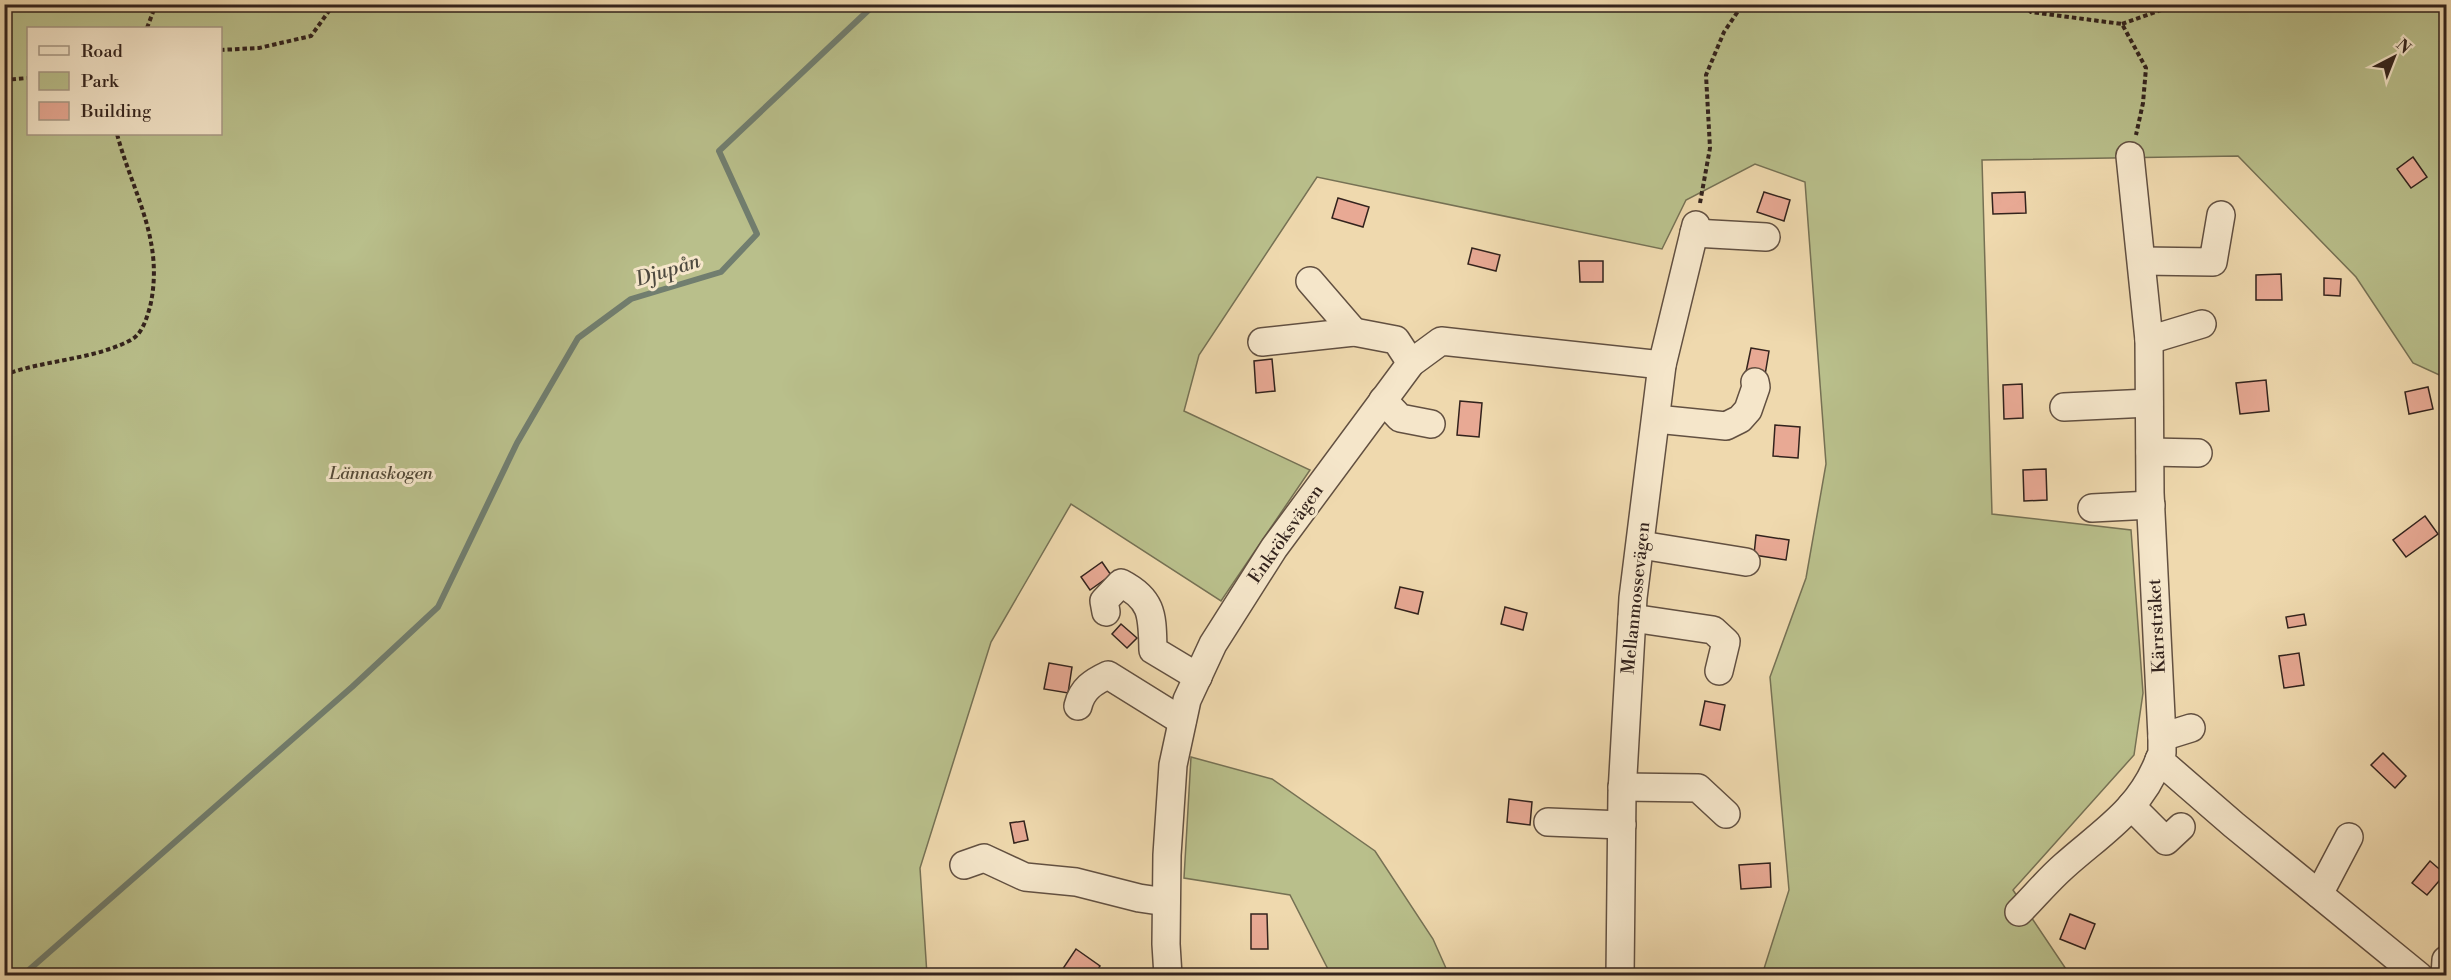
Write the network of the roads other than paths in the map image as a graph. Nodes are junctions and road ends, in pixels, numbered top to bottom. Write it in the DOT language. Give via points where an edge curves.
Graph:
graph roads {
  1 [pos="2130,156"];
  2 [pos="2221,214"];
  3 [pos="1766,237"];
  4 [pos="2142,261"];
  5 [pos="1310,281"];
  6 [pos="2202,324"];
  7 [pos="1354,332"];
  8 [pos="2149,340"];
  9 [pos="1262,342"];
  10 [pos="1412,363"];
  11 [pos="1662,365"];
  12 [pos="1755,382"];
  13 [pos="1383,400"];
  14 [pos="2149,403"];
  15 [pos="2064,407"];
  16 [pos="1656,419"];
  17 [pos="1431,424"];
  18 [pos="2150,452"];
  19 [pos="2198,453"];
  20 [pos="2151,505"];
  21 [pos="2092,508"];
  22 [pos="1641,545"];
  23 [pos="1746,562"];
  24 [pos="1106,612"];
  25 [pos="1632,618"];
  26 [pos="1719,671"];
  27 [pos="1198,677"];
  28 [pos="1078,706"];
  29 [pos="1182,722"];
  30 [pos="2191,728"];
  31 [pos="2160,749"];
  32 [pos="1622,787"];
  33 [pos="2131,806"];
  34 [pos="1726,814"];
  35 [pos="1548,822"];
  36 [pos="1622,825"];
  37 [pos="2181,827"];
  38 [pos="2349,837"];
  39 [pos="964,865"];
  40 [pos="2319,894"];
  41 [pos="1166,902"];
  42 [pos="2019,912"];
  43 [pos="2446,960"];
  44 [pos="1168,975"];
  45 [pos="1620,975"];
  46 [pos="2419,975"];
  47 [pos="2445,975"];
  1 -- 4 [label="street, Kärrstråket"];
  2 -- 4 [label="street" via="2213,262"];
  3 -- 11 [label="street, Mellanmossevägen" via="1695,229"];
  4 -- 8 [label="street, Kärrstråket"];
  5 -- 7 [label="street"];
  6 -- 8 [label="street"];
  7 -- 9 [label="street"];
  7 -- 10 [label="street" via="1396,340"];
  8 -- 14 [label="street, Kärrstråket"];
  10 -- 11 [label="street, Enkröksvägen" via="1441,341"];
  10 -- 13 [label="street, Enkröksvägen"];
  11 -- 16 [label="street, Mellanmossevägen"];
  12 -- 16 [label="street" via="1748,410 1726,426"];
  13 -- 17 [label="street" via="1400,418"];
  13 -- 27 [label="street, Enkröksvägen" via="1274,548 1213,644"];
  14 -- 15 [label="street"];
  14 -- 18 [label="street, Kärrstråket"];
  16 -- 22 [label="street, Mellanmossevägen"];
  18 -- 19 [label="street"];
  18 -- 20 [label="street, Kärrstråket"];
  20 -- 21 [label="street"];
  20 -- 31 [label="street, Kärrstråket"];
  22 -- 23 [label="street"];
  22 -- 25 [label="street, Mellanmossevägen"];
  24 -- 27 [label="street" via="1104,601 1121,583 1134,590 1151,609 1153,650"];
  25 -- 26 [label="street" via="1713,630 1726,642"];
  25 -- 32 [label="street, Mellanmossevägen"];
  27 -- 29 [label="street, Enkröksvägen"];
  28 -- 29 [label="street" via="1090,683 1108,675"];
  29 -- 41 [label="street, Enkröksvägen" via="1173,765"];
  30 -- 31 [label="street"];
  31 -- 33 [label="street" via="2153,775"];
  31 -- 40 [label="street"];
  32 -- 34 [label="street" via="1698,788"];
  32 -- 36 [label="street, Mellanmossevägen"];
  33 -- 37 [label="street" via="2166,841"];
  33 -- 42 [label="street"];
  35 -- 36 [label="street"];
  36 -- 45 [label="street, Mellanmossevägen"];
  38 -- 40 [label="street"];
  39 -- 41 [label="street" via="984,858 1025,877 1076,882"];
  40 -- 46 [label="street"];
  41 -- 44 [label="street, Enkröksvägen"];
  43 -- 47 [label="street"];
}
